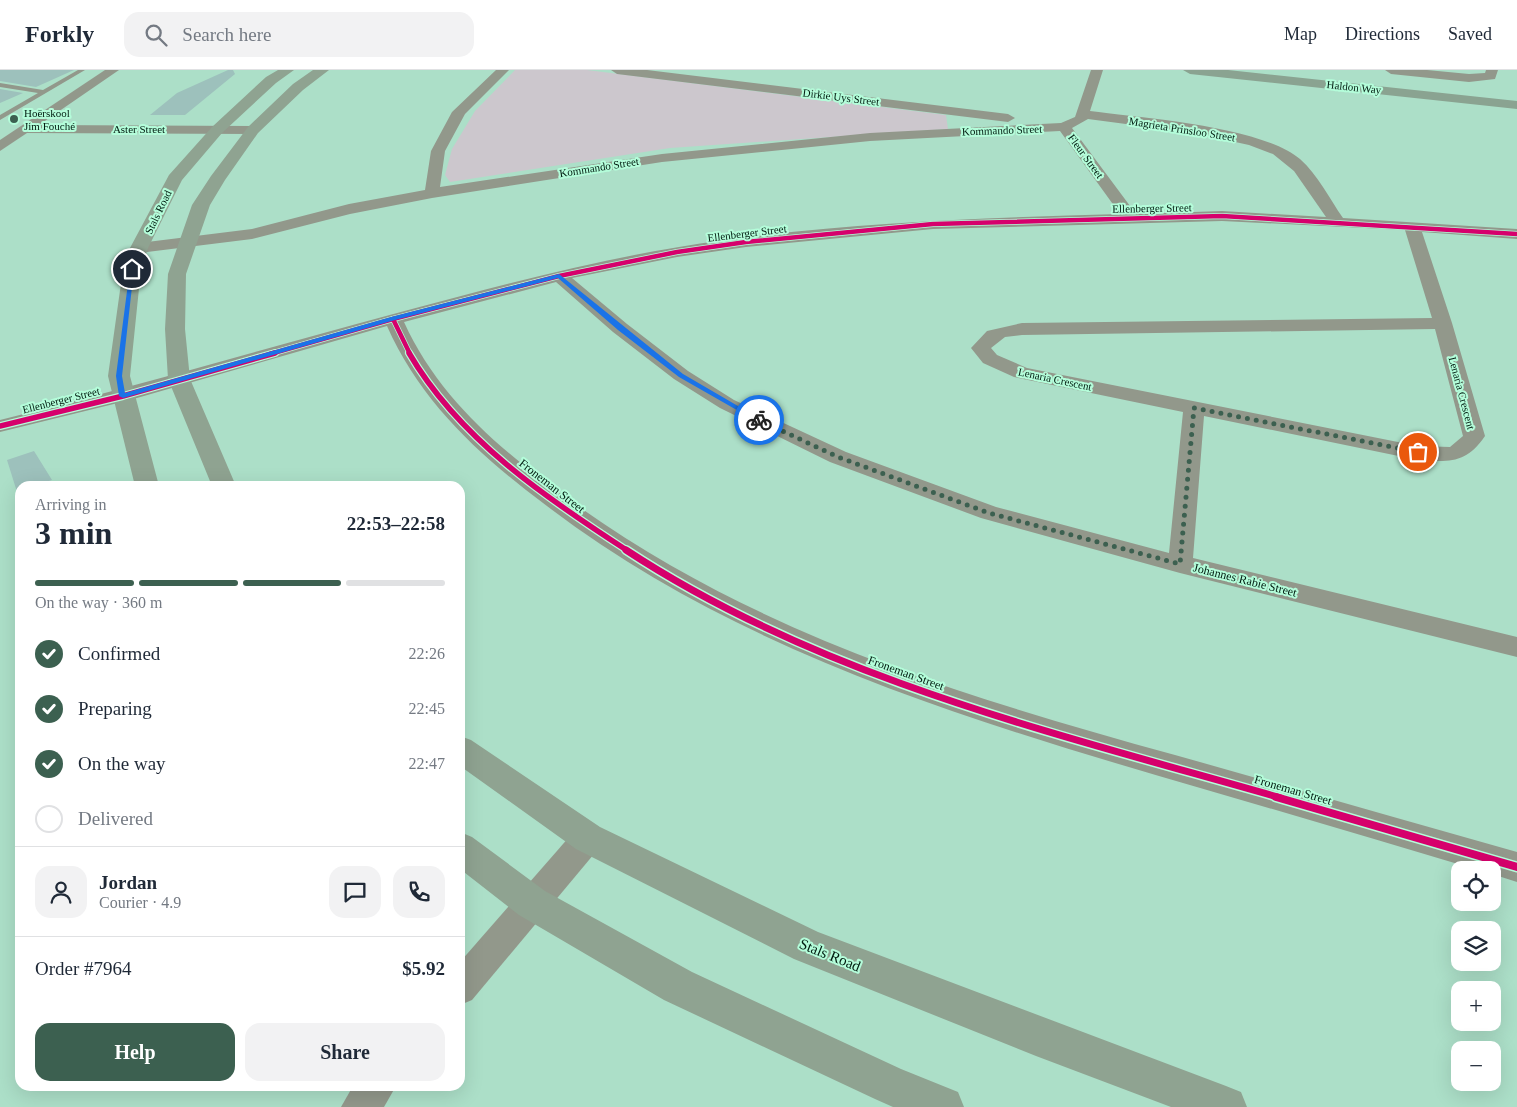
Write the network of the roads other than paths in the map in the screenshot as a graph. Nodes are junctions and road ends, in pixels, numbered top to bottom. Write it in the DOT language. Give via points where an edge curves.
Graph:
graph roads {
  1 [pos="82,70"];
  2 [pos="113,70"];
  3 [pos="287,70"];
  4 [pos="322,70"];
  5 [pos="502,70"];
  6 [pos="617,70"];
  7 [pos="1097,70"];
  8 [pos="1190,70"];
  9 [pos="1278,70"];
  10 [pos="1391,70"];
  11 [pos="1230,72"];
  12 [pos="1487,74"];
  13 [pos="0,85"];
  14 [pos="1416,89"];
  15 [pos="42,92"];
  16 [pos="1517,94"];
  17 [pos="1517,105"];
  18 [pos="972,113"];
  19 [pos="1083,114"];
  20 [pos="0,118"];
  21 [pos="1064,127"];
  22 [pos="24,128"];
  23 [pos="217,130"];
  24 [pos="253,130"];
  25 [pos="973,131"];
  26 [pos="0,147"];
  27 [pos="432,192"];
  28 [pos="1131,218"];
  29 [pos="1337,221"];
  30 [pos="1412,226"];
  31 [pos="1517,234"];
  32 [pos="189,242"];
  33 [pos="139,248"];
  34 [pos="559,276"];
  35 [pos="393,319"];
  36 [pos="1443,323"];
  37 [pos="179,380"];
  38 [pos="123,396"];
  39 [pos="1194,408"];
  40 [pos="0,426"];
  41 [pos="145,481"];
  42 [pos="222,481"];
  43 [pos="1180,564"];
  44 [pos="1517,647"];
  45 [pos="465,752"];
  46 [pos="588,838"];
  47 [pos="465,852"];
  48 [pos="1517,866"];
  49 [pos="532,903"];
  50 [pos="465,982"];
  51 [pos="374,1091"];
  52 [pos="360,1107"];
  53 [pos="943,1107"];
  54 [pos="1226,1107"];
  1 -- 15 [label="lane"];
  2 -- 22 [label="street"];
  3 -- 23 [label="street, Stals Road" via="271,80"];
  4 -- 24 [label="street" via="298,87"];
  5 -- 27 [label="street" via="459,112 438,151"];
  6 -- 18 [label="street, Dirkie Uys Street"];
  7 -- 19 [label="street, Fleur Street"];
  8 -- 11 [label="highway, Haldon Way"];
  9 -- 14 [label="highway, Haldon Way"];
  10 -- 12 [label="street"];
  11 -- 14 [label="highway, Haldon Way"];
  13 -- 15 [label="lane"];
  14 -- 16 [label="highway, Haldon Way"];
  14 -- 17 [label="highway, Haldon Way"];
  15 -- 20 [label="lane"];
  18 -- 21 [label="street, Dirkie Uys Street"];
  18 -- 25 [label="street"];
  19 -- 21 [label="street, Fleur Street" via="1081,119"];
  19 -- 29 [label="street, Magrieta Prinsloo Street" via="1215,134 1278,152 1294,162"];
  21 -- 25 [label="street, Kommando Street"];
  21 -- 28 [label="street, Fleur Street"];
  22 -- 23 [label="street, Aster Street"];
  22 -- 26 [label="street"];
  23 -- 24 [label="street, Aster Street"];
  23 -- 33 [label="street, Stals Road" via="175,178"];
  24 -- 32 [label="street" via="201,205"];
  25 -- 27 [label="street, Kommando Street" via="728,150"];
  27 -- 32 [label="street, Kommando Street" via="348,209 252,234"];
  28 -- 29 [label="street, Ellenberger Street" via="1222,216"];
  28 -- 34 [label="street, Ellenberger Street" via="933,224 823,234 677,252"];
  29 -- 30 [label="street, Ellenberger Street"];
  30 -- 31 [label="street, Ellenberger Street"];
  30 -- 36 [label="street, Lenaria Crescent"];
  32 -- 33 [label="street, Kommando Street"];
  32 -- 37 [label="street" via="177,274 175,329"];
  33 -- 38 [label="street, Stals Road" via="125,311 119,376"];
  34 -- 35 [label="street, Ellenberger Street"];
  34 -- 43 [label="street, Johannes Rabie Street" via="681,375 727,404 838,457 989,513"];
  35 -- 37 [label="street, Ellenberger Street"];
  35 -- 48 [label="street, Froneman Street" via="404,346 432,388 464,426 551,500 610,543 669,577 798,642 859,668 1003,718"];
  36 -- 39 [label="street, Lenaria Crescent" via="1474,436 1462,452 1418,452"];
  36 -- 39 [label="street, Lenaria Crescent" via="1022,329 999,332 987,338 980,348 990,359 1020,373"];
  37 -- 38 [label="street, Ellenberger Street"];
  37 -- 42 [label="street"];
  38 -- 40 [label="street, Ellenberger Street"];
  38 -- 41 [label="street, Stals Road"];
  39 -- 43 [label="street"];
  43 -- 44 [label="street, Johannes Rabie Street"];
  45 -- 46 [label="street, Stals Road"];
  46 -- 49 [label="street"];
  46 -- 54 [label="street, Stals Road" via="807,946"];
  47 -- 49 [label="street"];
  49 -- 50 [label="street"];
  49 -- 53 [label="street" via="678,986 888,1085"];
  51 -- 52 [label="street"];
}
